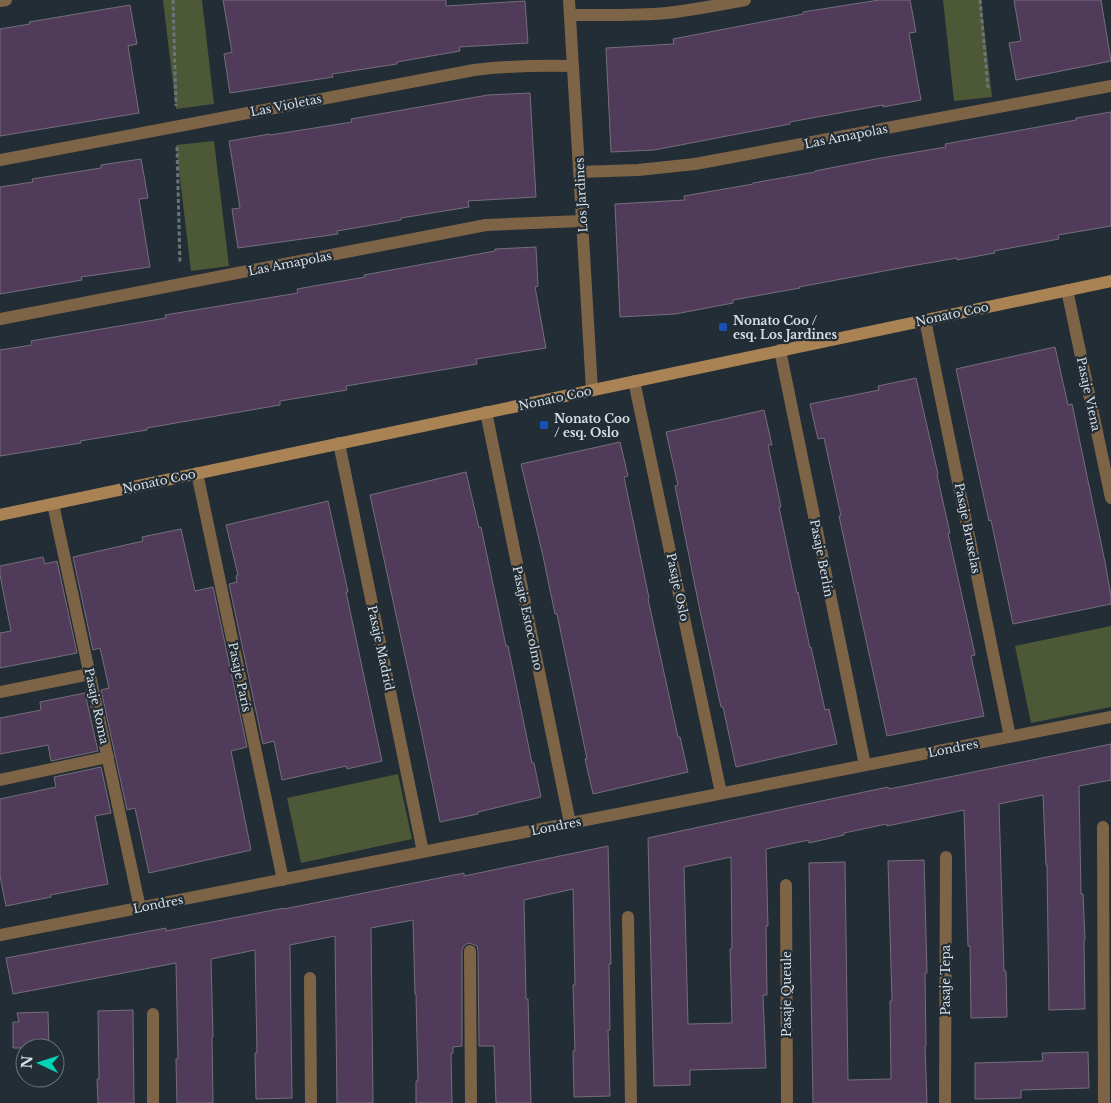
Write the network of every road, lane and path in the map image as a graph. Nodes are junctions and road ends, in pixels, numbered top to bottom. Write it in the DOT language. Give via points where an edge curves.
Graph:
graph roads {
  1 [pos="6,0"];
  2 [pos="569,0"];
  3 [pos="745,0"];
  4 [pos="980,0"];
  5 [pos="0,1"];
  6 [pos="570,16"];
  7 [pos="573,66"];
  8 [pos="1111,86"];
  9 [pos="989,109"];
  10 [pos="0,160"];
  11 [pos="579,172"];
  12 [pos="582,221"];
  13 [pos="1111,281"];
  14 [pos="1067,290"];
  15 [pos="0,319"];
  16 [pos="925,320"];
  17 [pos="780,350"];
  18 [pos="634,381"];
  19 [pos="592,390"];
  20 [pos="486,412"];
  21 [pos="339,443"];
  22 [pos="197,473"];
  23 [pos="1111,498"];
  24 [pos="53,504"];
  25 [pos="0,515"];
  26 [pos="90,674"];
  27 [pos="0,692"];
  28 [pos="1111,717"];
  29 [pos="1010,737"];
  30 [pos="108,757"];
  31 [pos="865,765"];
  32 [pos="0,780"];
  33 [pos="721,793"];
  34 [pos="570,823"];
  35 [pos="1102,827"];
  36 [pos="423,852"];
  37 [pos="946,857"];
  38 [pos="283,880"];
  39 [pos="786,885"];
  40 [pos="140,908"];
  41 [pos="628,917"];
  42 [pos="0,935"];
  43 [pos="470,951"];
  44 [pos="310,978"];
  45 [pos="154,1014"];
  46 [pos="153,1103"];
  47 [pos="312,1103"];
  48 [pos="471,1103"];
  49 [pos="630,1103"];
  50 [pos="787,1103"];
  51 [pos="945,1103"];
  52 [pos="1104,1103"];
  1 -- 5 [label="street"];
  2 -- 6 [label="street, Los Jardines"];
  3 -- 6 [label="street" via="667,13"];
  4 -- 9 [label="path"];
  6 -- 7 [label="street, Los Jardines"];
  7 -- 10 [label="street, Las Violetas" via="533,65 474,70"];
  7 -- 11 [label="street, Los Jardines"];
  8 -- 9 [label="street, Las Amapolas"];
  9 -- 11 [label="street, Las Amapolas" via="695,164"];
  11 -- 12 [label="street, Los Jardines"];
  12 -- 15 [label="street, Las Amapolas" via="486,225"];
  12 -- 19 [label="street, Los Jardines"];
  13 -- 14 [label="main road, Nonato Coo"];
  14 -- 16 [label="main road, Nonato Coo"];
  14 -- 23 [label="street, Pasaje Viena"];
  16 -- 17 [label="main road, Nonato Coo"];
  16 -- 29 [label="street, Pasaje Bruselas"];
  17 -- 18 [label="main road, Nonato Coo"];
  17 -- 31 [label="street, Pasaje Berlín"];
  18 -- 19 [label="main road, Nonato Coo"];
  18 -- 33 [label="street, Pasaje Oslo"];
  19 -- 20 [label="main road, Nonato Coo"];
  20 -- 21 [label="main road, Nonato Coo"];
  20 -- 34 [label="street, Pasaje Estocolmo"];
  21 -- 22 [label="main road, Nonato Coo"];
  21 -- 36 [label="street, Pasaje Madrid"];
  22 -- 24 [label="main road, Nonato Coo"];
  22 -- 38 [label="street, Pasaje París"];
  24 -- 25 [label="main road, Nonato Coo"];
  24 -- 26 [label="street, Pasaje Roma"];
  26 -- 27 [label="street"];
  26 -- 30 [label="street, Pasaje Roma"];
  28 -- 29 [label="street, Londres"];
  29 -- 31 [label="street, Londres"];
  30 -- 32 [label="street"];
  30 -- 40 [label="street, Pasaje Roma"];
  31 -- 33 [label="street, Londres"];
  33 -- 34 [label="street, Londres"];
  34 -- 36 [label="street, Londres"];
  35 -- 52 [label="street"];
  36 -- 38 [label="street, Londres"];
  37 -- 51 [label="street, Pasaje Tepa"];
  38 -- 40 [label="street, Londres"];
  39 -- 50 [label="street, Pasaje Queule"];
  40 -- 42 [label="street, Londres"];
  41 -- 49 [label="street"];
  43 -- 48 [label="street"];
  44 -- 47 [label="street"];
  45 -- 46 [label="street"];
}
